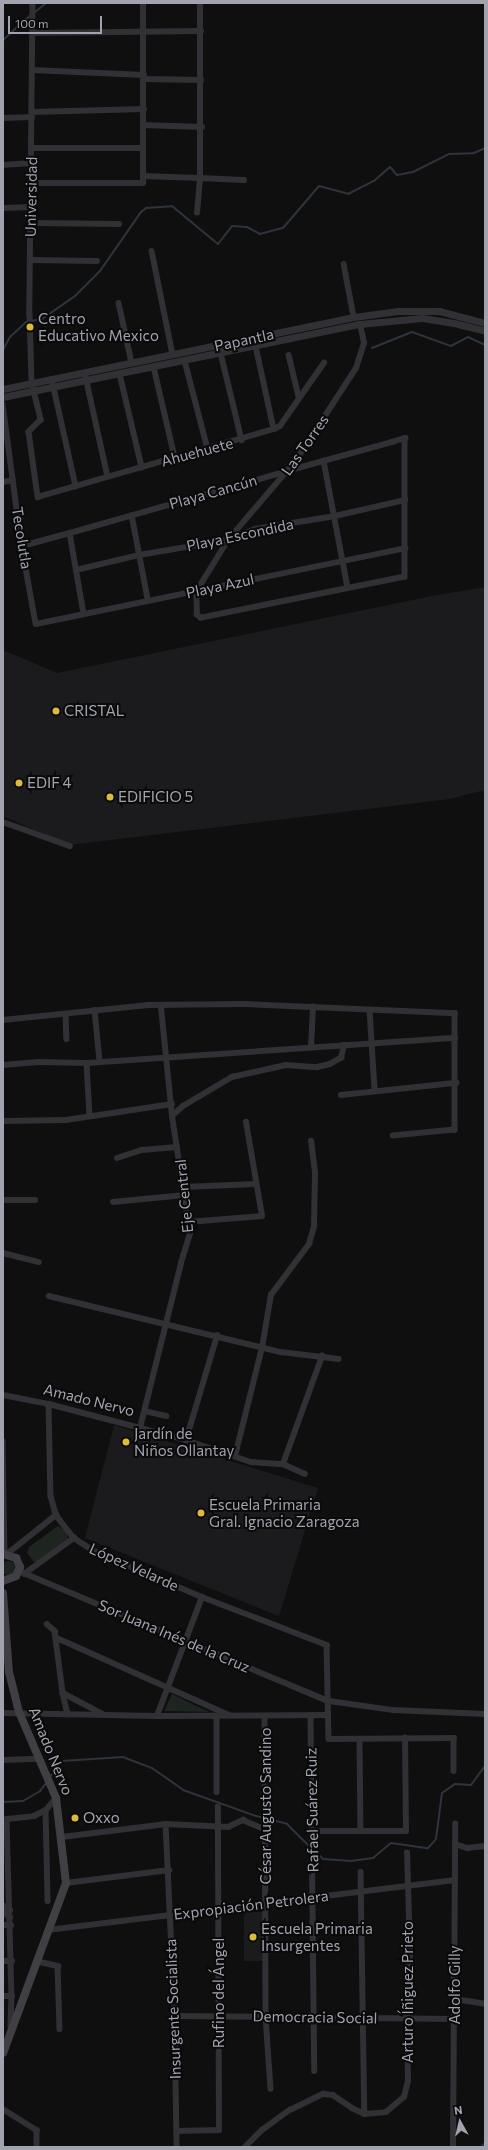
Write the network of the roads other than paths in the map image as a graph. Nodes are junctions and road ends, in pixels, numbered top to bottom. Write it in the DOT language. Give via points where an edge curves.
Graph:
graph roads {
  1 [pos="33,3"];
  2 [pos="143,3"];
  3 [pos="200,3"];
  4 [pos="201,31"];
  5 [pos="33,33"];
  6 [pos="143,33"];
  7 [pos="32,70"];
  8 [pos="144,77"];
  9 [pos="201,80"];
  10 [pos="144,108"];
  11 [pos="32,114"];
  12 [pos="3,118"];
  13 [pos="144,125"];
  14 [pos="202,127"];
  15 [pos="32,148"];
  16 [pos="143,148"];
  17 [pos="31,163"];
  18 [pos="3,165"];
  19 [pos="143,176"];
  20 [pos="200,178"];
  21 [pos="244,180"];
  22 [pos="31,183"];
  23 [pos="31,206"];
  24 [pos="3,208"];
  25 [pos="197,213"];
  26 [pos="31,223"];
  27 [pos="119,224"];
  28 [pos="152,251"];
  29 [pos="30,260"];
  30 [pos="97,261"];
  31 [pos="344,264"];
  32 [pos="119,303"];
  33 [pos="446,312"];
  34 [pos="354,317"];
  35 [pos="444,320"];
  36 [pos="485,323"];
  37 [pos="360,324"];
  38 [pos="485,331"];
  39 [pos="219,345"];
  40 [pos="256,346"];
  41 [pos="221,354"];
  42 [pos="173,355"];
  43 [pos="289,356"];
  44 [pos="185,361"];
  45 [pos="132,363"];
  46 [pos="324,363"];
  47 [pos="154,367"];
  48 [pos="86,372"];
  49 [pos="120,374"];
  50 [pos="52,379"];
  51 [pos="87,381"];
  52 [pos="33,387"];
  53 [pos="54,387"];
  54 [pos="3,389"];
  55 [pos="3,397"];
  56 [pos="299,397"];
  57 [pos="3,404"];
  58 [pos="274,429"];
  59 [pos="242,440"];
  60 [pos="208,449"];
  61 [pos="175,457"];
  62 [pos="324,461"];
  63 [pos="142,467"];
  64 [pos="287,472"];
  65 [pos="108,477"];
  66 [pos="13,480"];
  67 [pos="3,482"];
  68 [pos="76,486"];
  69 [pos="38,497"];
  70 [pos="405,500"];
  71 [pos="132,515"];
  72 [pos="335,516"];
  73 [pos="70,533"];
  74 [pos="228,540"];
  75 [pos="22,546"];
  76 [pos="404,548"];
  77 [pos="139,555"];
  78 [pos="343,560"];
  79 [pos="76,570"];
  80 [pos="348,588"];
  81 [pos="196,592"];
  82 [pos="148,599"];
  83 [pos="84,614"];
  84 [pos="36,624"];
  85 [pos="3,822"];
  86 [pos="70,846"];
  87 [pos="161,1007"];
  88 [pos="313,1007"];
  89 [pos="95,1010"];
  90 [pos="370,1010"];
  91 [pos="66,1015"];
  92 [pos="3,1020"];
  93 [pos="455,1038"];
  94 [pos="67,1039"];
  95 [pos="371,1043"];
  96 [pos="344,1045"];
  97 [pos="312,1048"];
  98 [pos="167,1057"];
  99 [pos="100,1061"];
  100 [pos="87,1062"];
  101 [pos="3,1065"];
  102 [pos="456,1083"];
  103 [pos="375,1089"];
  104 [pos="341,1095"];
  105 [pos="172,1104"];
  106 [pos="90,1116"];
  107 [pos="172,1116"];
  108 [pos="3,1121"];
  109 [pos="246,1122"];
  110 [pos="393,1136"];
  111 [pos="311,1141"];
  112 [pos="177,1147"];
  113 [pos="117,1158"];
  114 [pos="255,1184"];
  115 [pos="184,1187"];
  116 [pos="184,1195"];
  117 [pos="3,1200"];
  118 [pos="35,1200"];
  119 [pos="113,1202"];
  120 [pos="188,1222"];
  121 [pos="3,1253"];
  122 [pos="39,1262"];
  123 [pos="49,1296"];
  124 [pos="166,1324"];
  125 [pos="216,1336"];
  126 [pos="262,1348"];
  127 [pos="322,1356"];
  128 [pos="339,1359"];
  129 [pos="3,1394"];
  130 [pos="49,1404"];
  131 [pos="145,1411"];
  132 [pos="166,1416"];
  133 [pos="140,1428"];
  134 [pos="186,1440"];
  135 [pos="3,1441"];
  136 [pos="235,1456"];
  137 [pos="282,1464"];
  138 [pos="305,1474"];
  139 [pos="56,1515"];
  140 [pos="74,1538"];
  141 [pos="5,1554"];
  142 [pos="22,1572"];
  143 [pos="3,1581"];
  144 [pos="3,1593"];
  145 [pos="202,1597"];
  146 [pos="47,1624"];
  147 [pos="57,1638"];
  148 [pos="186,1641"];
  149 [pos="168,1686"];
  150 [pos="63,1692"];
  151 [pos="329,1701"];
  152 [pos="19,1712"];
  153 [pos="3,1713"];
  154 [pos="68,1714"];
  155 [pos="485,1714"];
  156 [pos="105,1715"];
  157 [pos="328,1715"];
  158 [pos="157,1716"];
  159 [pos="217,1716"];
  160 [pos="231,1716"];
  161 [pos="265,1716"];
  162 [pos="311,1717"];
  163 [pos="405,1738"];
  164 [pos="360,1739"];
  165 [pos="38,1759"];
  166 [pos="3,1760"];
  167 [pos="454,1771"];
  168 [pos="218,1792"];
  169 [pos="56,1798"];
  170 [pos="218,1807"];
  171 [pos="46,1810"];
  172 [pos="5,1818"];
  173 [pos="166,1824"];
  174 [pos="455,1824"];
  175 [pos="265,1827"];
  176 [pos="218,1828"];
  177 [pos="312,1831"];
  178 [pos="361,1831"];
  179 [pos="62,1837"];
  180 [pos="455,1844"];
  181 [pos="485,1846"];
  182 [pos="407,1853"];
  183 [pos="3,1864"];
  184 [pos="8,1868"];
  185 [pos="169,1870"];
  186 [pos="361,1872"];
  187 [pos="455,1880"];
  188 [pos="66,1883"];
  189 [pos="407,1886"];
  190 [pos="360,1892"];
  191 [pos="314,1897"];
  192 [pos="48,1901"];
  193 [pos="266,1903"];
  194 [pos="3,1905"];
  195 [pos="219,1909"];
  196 [pos="10,1910"];
  197 [pos="3,1912"];
  198 [pos="170,1915"];
  199 [pos="10,1918"];
  200 [pos="11,1925"];
  201 [pos="3,1926"];
  202 [pos="48,1930"];
  203 [pos="3,1961"];
  204 [pos="12,1961"];
  205 [pos="36,1961"];
  206 [pos="3,1996"];
  207 [pos="12,1996"];
  208 [pos="455,1999"];
  209 [pos="485,2004"];
  210 [pos="175,2016"];
  211 [pos="219,2016"];
  212 [pos="266,2017"];
  213 [pos="314,2017"];
  214 [pos="364,2018"];
  215 [pos="407,2018"];
  216 [pos="455,2019"];
  217 [pos="11,2029"];
  218 [pos="60,2029"];
  219 [pos="3,2053"];
  220 [pos="315,2071"];
  221 [pos="271,2089"];
  222 [pos="3,2109"];
  223 [pos="365,2114"];
  224 [pos="177,2131"];
  225 [pos="37,2147"];
  226 [pos="177,2147"];
  227 [pos="246,2147"];
  228 [pos="453,2147"];
  1 -- 5 [label="street, Universidad"];
  2 -- 6 [label="street"];
  3 -- 4 [label="street"];
  4 -- 6 [label="street"];
  4 -- 9 [label="street"];
  5 -- 6 [label="street"];
  5 -- 7 [label="street, Universidad"];
  6 -- 8 [label="street"];
  7 -- 8 [label="street"];
  7 -- 11 [label="street, Universidad"];
  8 -- 9 [label="street"];
  8 -- 10 [label="street"];
  9 -- 14 [label="street"];
  10 -- 11 [label="street"];
  10 -- 13 [label="street"];
  11 -- 12 [label="street"];
  11 -- 15 [label="street, Universidad"];
  13 -- 14 [label="street"];
  13 -- 16 [label="street"];
  14 -- 20 [label="street"];
  15 -- 16 [label="street"];
  15 -- 17 [label="street, Universidad"];
  16 -- 19 [label="street"];
  17 -- 18 [label="street"];
  17 -- 22 [label="street, Universidad"];
  19 -- 20 [label="street"];
  19 -- 22 [label="street" via="143,183"];
  20 -- 21 [label="street"];
  20 -- 25 [label="street"];
  22 -- 23 [label="street, Universidad"];
  23 -- 24 [label="street"];
  23 -- 26 [label="street, Universidad"];
  26 -- 27 [label="street"];
  26 -- 29 [label="street, Universidad"];
  28 -- 42 [label="street"];
  29 -- 30 [label="street"];
  29 -- 52 [label="street, Universidad"];
  31 -- 34 [label="street"];
  32 -- 45 [label="street"];
  33 -- 34 [label="street, Papantla" via="398,311"];
  33 -- 35 [label="street"];
  33 -- 36 [label="street, Papantla"];
  34 -- 39 [label="street, Papantla"];
  35 -- 37 [label="street, Papantla" via="422,318"];
  35 -- 38 [label="street, Papantla"];
  37 -- 40 [label="street, Papantla"];
  37 -- 64 [label="street, Las Torres" via="364,343 356,368"];
  39 -- 41 [label="street"];
  39 -- 42 [label="street, Papantla"];
  40 -- 41 [label="street, Papantla"];
  40 -- 58 [label="street"];
  41 -- 44 [label="street, Papantla"];
  41 -- 59 [label="street"];
  42 -- 45 [label="street, Papantla"];
  43 -- 56 [label="street"];
  44 -- 47 [label="street, Papantla"];
  44 -- 60 [label="street"];
  45 -- 48 [label="street, Papantla"];
  46 -- 56 [label="street, Ahuehuete"];
  47 -- 49 [label="street, Papantla"];
  47 -- 61 [label="street"];
  48 -- 50 [label="street, Papantla"];
  48 -- 51 [label="street"];
  49 -- 51 [label="street, Papantla"];
  49 -- 63 [label="street"];
  50 -- 52 [label="street, Papantla"];
  50 -- 53 [label="street"];
  51 -- 53 [label="street, Papantla"];
  51 -- 65 [label="street"];
  52 -- 53 [label="street, Papantla"];
  52 -- 54 [label="street, Papantla"];
  52 -- 55 [label="street, Papantla"];
  52 -- 69 [label="street, Universidad" via="41,420 29,432"];
  53 -- 68 [label="street"];
  56 -- 58 [label="street, Ahuehuete" via="280,426"];
  57 -- 66 [label="street, Tecolutla"];
  58 -- 59 [label="street, Ahuehuete"];
  59 -- 60 [label="street, Ahuehuete"];
  60 -- 61 [label="street, Ahuehuete"];
  61 -- 63 [label="street, Ahuehuete"];
  62 -- 64 [label="street, Playa Cancún"];
  62 -- 70 [label="street, Playa Cancún" via="405,438"];
  62 -- 72 [label="street"];
  63 -- 65 [label="street, Ahuehuete"];
  64 -- 71 [label="street, Playa Cancún"];
  64 -- 74 [label="street, Las Torres"];
  65 -- 68 [label="street, Ahuehuete"];
  66 -- 67 [label="street"];
  66 -- 75 [label="street, Tecolutla"];
  68 -- 69 [label="street, Ahuehuete"];
  70 -- 72 [label="street, Playa Escondida"];
  70 -- 76 [label="street"];
  71 -- 73 [label="street, Playa Cancún"];
  71 -- 77 [label="street"];
  72 -- 74 [label="street, Playa Escondida" via="256,529"];
  72 -- 78 [label="street"];
  73 -- 75 [label="street, Playa Cancún"];
  73 -- 79 [label="street"];
  74 -- 77 [label="street, Playa Escondida"];
  74 -- 81 [label="street, Las Torres"];
  75 -- 84 [label="street, Tecolutla"];
  76 -- 78 [label="street, Playa Azul"];
  76 -- 80 [label="street" via="405,577"];
  77 -- 79 [label="street, Playa Escondida"];
  77 -- 82 [label="street"];
  78 -- 80 [label="street"];
  78 -- 81 [label="street, Playa Azul"];
  79 -- 83 [label="street"];
  80 -- 81 [label="street" via="199,618"];
  81 -- 82 [label="street, Playa Azul"];
  82 -- 83 [label="street, Playa Azul"];
  83 -- 84 [label="street, Playa Azul"];
  85 -- 86 [label="street"];
  87 -- 88 [label="street" via="245,1004"];
  87 -- 89 [label="street" via="148,1005"];
  87 -- 98 [label="street, Eje Central"];
  88 -- 90 [label="street"];
  88 -- 97 [label="street"];
  89 -- 91 [label="street"];
  89 -- 99 [label="street"];
  90 -- 93 [label="street" via="455,1013"];
  90 -- 95 [label="street"];
  91 -- 92 [label="street"];
  91 -- 94 [label="street"];
  93 -- 95 [label="street"];
  93 -- 102 [label="street"];
  95 -- 96 [label="street"];
  95 -- 103 [label="street"];
  96 -- 97 [label="street"];
  96 -- 107 [label="street" via="341,1058 330,1064 317,1067 286,1065 232,1077 183,1106"];
  97 -- 98 [label="street"];
  98 -- 99 [label="street"];
  98 -- 105 [label="street, Eje Central"];
  99 -- 100 [label="street"];
  100 -- 101 [label="street"];
  100 -- 106 [label="street"];
  102 -- 103 [label="street"];
  102 -- 110 [label="street" via="455,1130"];
  103 -- 104 [label="street"];
  105 -- 106 [label="street"];
  105 -- 107 [label="street, Eje Central"];
  106 -- 108 [label="street" via="66,1120"];
  107 -- 112 [label="street, Eje Central"];
  109 -- 114 [label="street"];
  111 -- 126 [label="street" via="315,1174 314,1226 309,1244 271,1295"];
  112 -- 113 [label="street" via="142,1150"];
  112 -- 115 [label="street, Eje Central"];
  114 -- 115 [label="street"];
  114 -- 120 [label="street" via="262,1216"];
  115 -- 116 [label="street, Eje Central"];
  116 -- 119 [label="street"];
  116 -- 120 [label="street, Eje Central"];
  117 -- 118 [label="street"];
  120 -- 124 [label="street, Eje Central" via="190,1234"];
  121 -- 122 [label="street"];
  123 -- 124 [label="street"];
  124 -- 125 [label="street"];
  124 -- 131 [label="street, Eje Central"];
  125 -- 126 [label="street"];
  125 -- 134 [label="street"];
  126 -- 127 [label="street"];
  126 -- 136 [label="street"];
  127 -- 128 [label="street"];
  127 -- 137 [label="street"];
  129 -- 130 [label="street, Amado Nervo"];
  130 -- 133 [label="street, Amado Nervo"];
  130 -- 139 [label="street, López Velarde" via="51,1496"];
  131 -- 132 [label="street"];
  131 -- 133 [label="street, Eje Central"];
  133 -- 134 [label="street, Amado Nervo"];
  134 -- 136 [label="street, Amado Nervo"];
  135 -- 141 [label="street"];
  136 -- 137 [label="street, Amado Nervo" via="251,1462"];
  137 -- 138 [label="street, Amado Nervo"];
  139 -- 140 [label="street, López Velarde"];
  139 -- 141 [label="street"];
  140 -- 142 [label="street"];
  140 -- 145 [label="street, López Velarde" via="94,1551"];
  141 -- 142 [label="main road" via="16,1558"];
  142 -- 143 [label="main road" via="12,1580"];
  142 -- 148 [label="street, Sor Juana Inés de la Cruz"];
  144 -- 152 [label="main road, Amado Nervo" via="9,1672"];
  145 -- 148 [label="street"];
  145 -- 151 [label="street, López Velarde" via="327,1645"];
  146 -- 147 [label="street" via="56,1631"];
  147 -- 149 [label="street"];
  147 -- 150 [label="street"];
  148 -- 149 [label="street"];
  148 -- 151 [label="street, Sor Juana Inés de la Cruz"];
  149 -- 158 [label="street"];
  149 -- 160 [label="street"];
  150 -- 154 [label="street"];
  150 -- 156 [label="street"];
  151 -- 155 [label="street, Sor Juana Inés de la Cruz" via="393,1710"];
  151 -- 157 [label="street"];
  152 -- 153 [label="street"];
  152 -- 154 [label="street"];
  152 -- 165 [label="main road, Amado Nervo"];
  154 -- 156 [label="street"];
  156 -- 158 [label="street"];
  157 -- 162 [label="street"];
  157 -- 164 [label="street" via="329,1739"];
  158 -- 159 [label="street"];
  159 -- 160 [label="street"];
  159 -- 168 [label="street"];
  160 -- 161 [label="street"];
  161 -- 162 [label="street"];
  161 -- 175 [label="street, César Augusto Sandino"];
  162 -- 177 [label="street, Rafael Suárez Ruiz"];
  163 -- 164 [label="street"];
  163 -- 167 [label="street" via="454,1738"];
  163 -- 178 [label="street" via="406,1831"];
  164 -- 178 [label="street"];
  165 -- 166 [label="street"];
  165 -- 169 [label="main road, Amado Nervo"];
  169 -- 171 [label="street"];
  169 -- 179 [label="main road, Amado Nervo"];
  170 -- 176 [label="street, Rufino del Ángel"];
  171 -- 172 [label="street" via="34,1816"];
  171 -- 192 [label="street"];
  172 -- 184 [label="street"];
  173 -- 176 [label="street"];
  173 -- 179 [label="street"];
  173 -- 185 [label="street, Insurgente Socialista"];
  174 -- 180 [label="street, Adolfo Gilly"];
  175 -- 176 [label="street" via="243,1820 228,1827"];
  175 -- 193 [label="street, César Augusto Sandino"];
  176 -- 195 [label="street, Rufino del Ángel"];
  177 -- 178 [label="street"];
  177 -- 191 [label="street, Rafael Suárez Ruiz"];
  179 -- 188 [label="main road, Amado Nervo"];
  180 -- 181 [label="street" via="467,1848"];
  180 -- 187 [label="street, Adolfo Gilly"];
  182 -- 189 [label="street, Arturo Íñiguez Prieto"];
  183 -- 184 [label="street"];
  184 -- 196 [label="street"];
  185 -- 188 [label="street"];
  185 -- 198 [label="street, Insurgente Socialista"];
  186 -- 190 [label="street"];
  187 -- 189 [label="street, Expropiación Petrolera"];
  187 -- 208 [label="street, Adolfo Gilly"];
  188 -- 202 [label="main road, Amado Nervo"];
  189 -- 190 [label="street, Expropiación Petrolera"];
  189 -- 215 [label="street, Arturo Íñiguez Prieto" via="410,1952"];
  190 -- 191 [label="street, Expropiación Petrolera"];
  190 -- 214 [label="street"];
  191 -- 193 [label="street, Expropiación Petrolera"];
  191 -- 213 [label="street, Rafael Suárez Ruiz"];
  193 -- 195 [label="street, Expropiación Petrolera"];
  193 -- 212 [label="street, César Augusto Sandino"];
  194 -- 196 [label="street"];
  195 -- 198 [label="street, Expropiación Petrolera"];
  195 -- 211 [label="street, Rufino del Ángel"];
  196 -- 199 [label="street"];
  197 -- 199 [label="street"];
  198 -- 202 [label="street, Expropiación Petrolera"];
  198 -- 210 [label="street, Insurgente Socialista"];
  199 -- 200 [label="street"];
  200 -- 201 [label="street"];
  200 -- 204 [label="street"];
  202 -- 205 [label="main road, Amado Nervo"];
  203 -- 204 [label="street"];
  204 -- 207 [label="street"];
  205 -- 217 [label="main road, Amado Nervo"];
  205 -- 218 [label="street" via="58,1966"];
  206 -- 207 [label="street"];
  207 -- 217 [label="street"];
  208 -- 209 [label="street"];
  208 -- 216 [label="street, Adolfo Gilly"];
  210 -- 211 [label="street, Democracia Social"];
  210 -- 224 [label="street, Insurgente Socialista"];
  211 -- 212 [label="street, Democracia Social"];
  211 -- 224 [label="street, Rufino del Ángel" via="219,2130"];
  212 -- 213 [label="street, Democracia Social"];
  212 -- 221 [label="street, César Augusto Sandino"];
  213 -- 214 [label="street, Democracia Social"];
  213 -- 220 [label="street, Rafael Suárez Ruiz"];
  214 -- 215 [label="street, Democracia Social"];
  214 -- 223 [label="street"];
  215 -- 216 [label="street, Democracia Social"];
  215 -- 223 [label="street, Arturo Íñiguez Prieto" via="408,2081 404,2097 386,2112"];
  216 -- 228 [label="street, Adolfo Gilly"];
  217 -- 219 [label="main road, Amado Nervo"];
  222 -- 225 [label="street" via="37,2130"];
  223 -- 227 [label="street" via="333,2095 323,2094 290,2110 262,2130"];
  224 -- 226 [label="street, Insurgente Socialista"];
}
